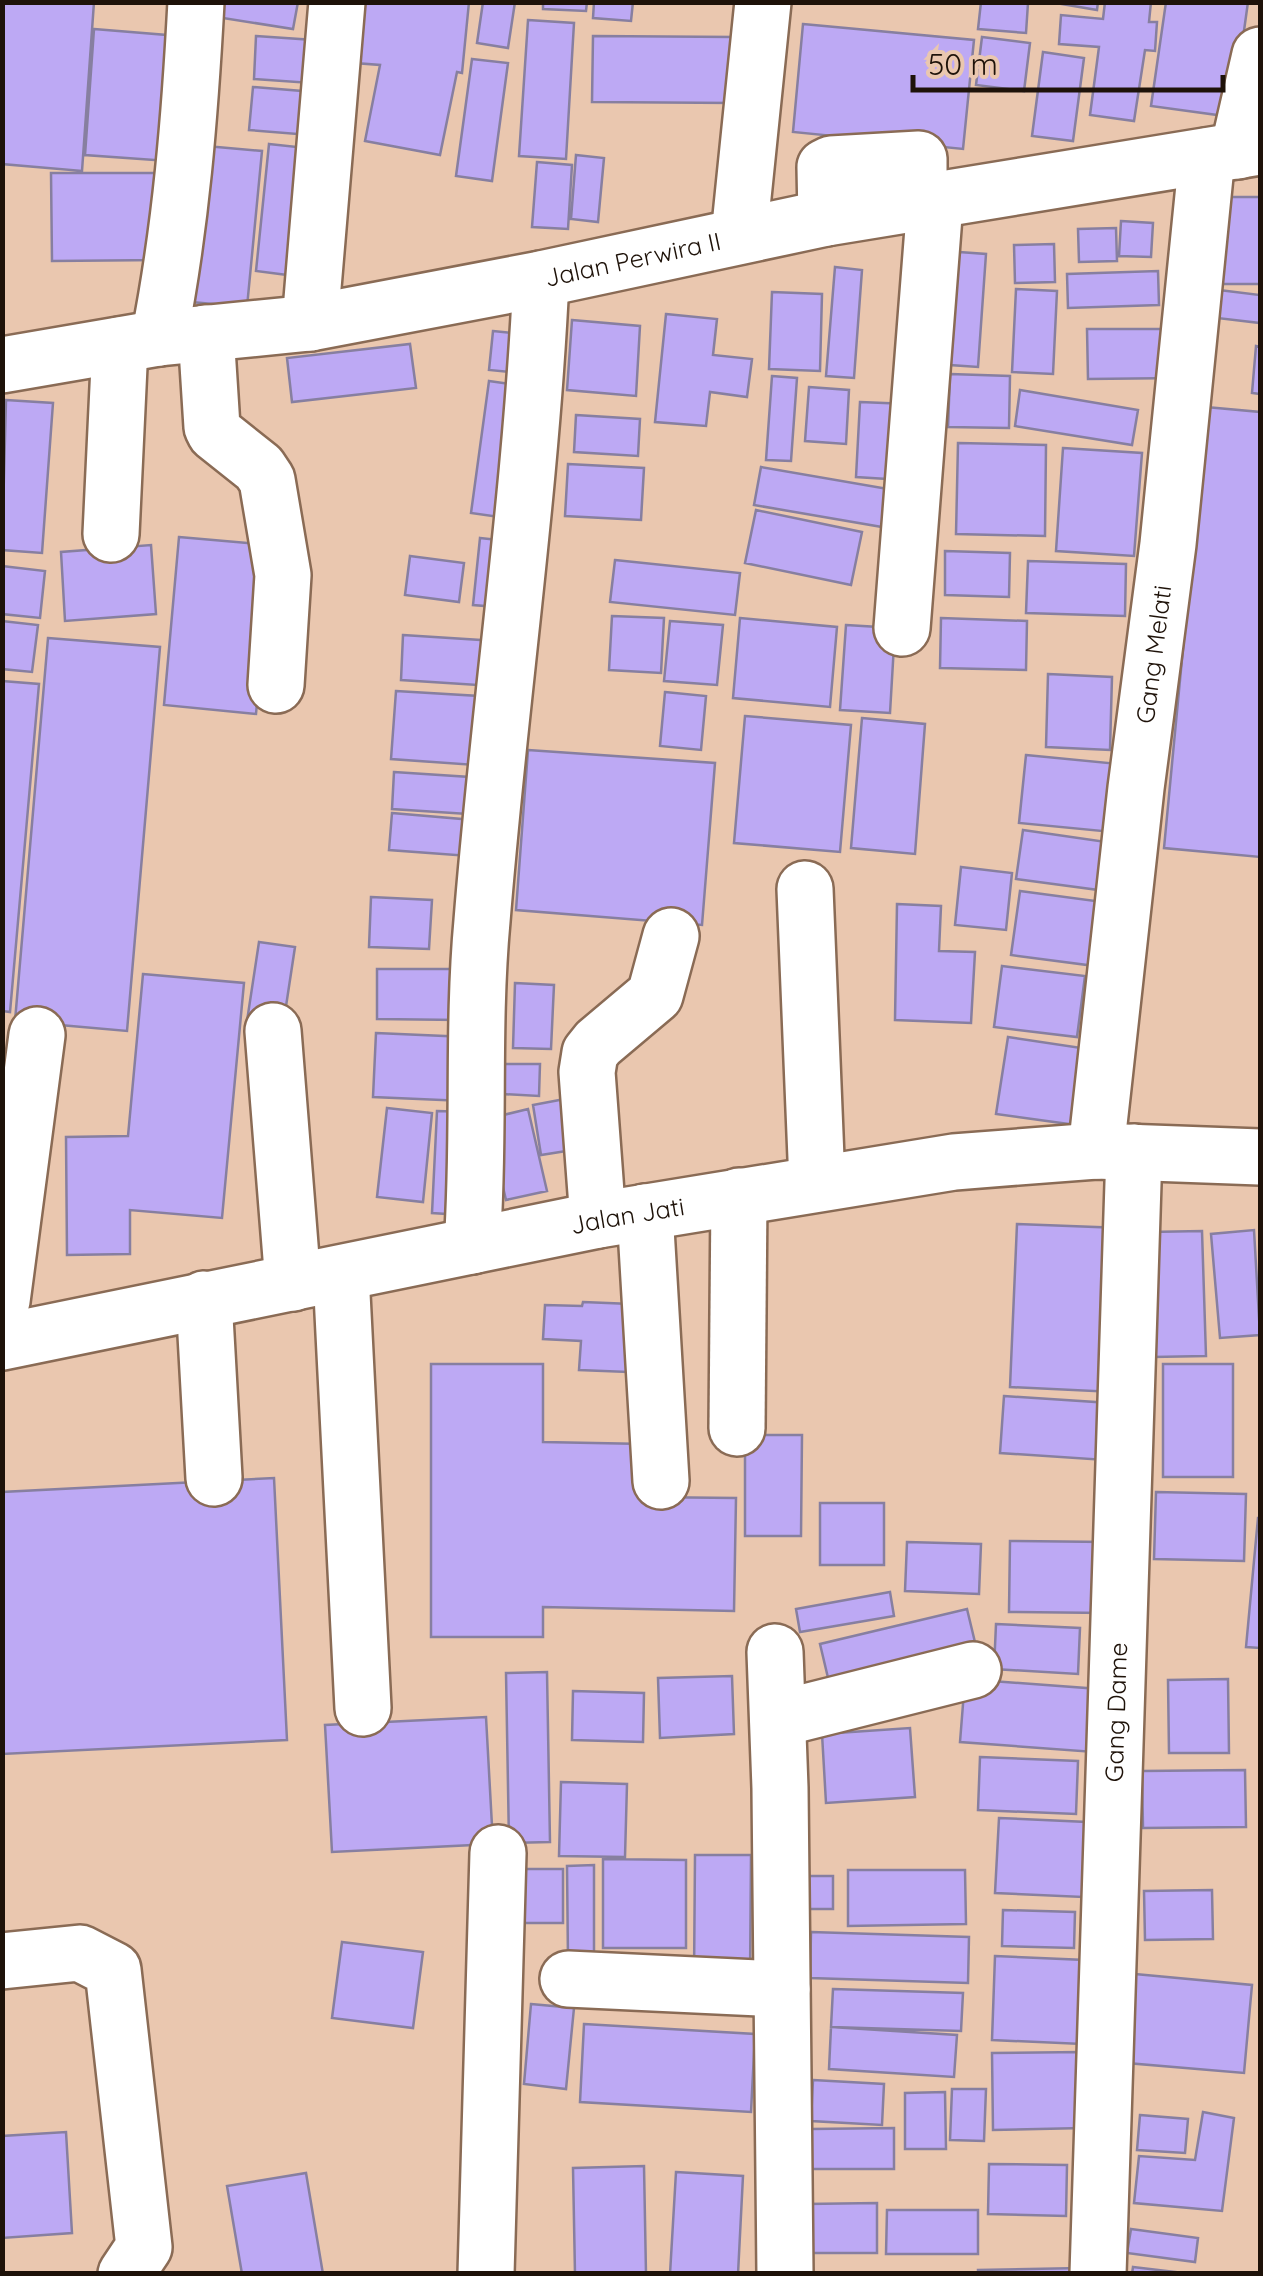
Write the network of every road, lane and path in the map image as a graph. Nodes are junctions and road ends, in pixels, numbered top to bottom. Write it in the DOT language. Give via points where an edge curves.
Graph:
graph roads {
  1 [pos="196,2"];
  2 [pos="336,2"];
  3 [pos="762,2"];
  4 [pos="1260,55"];
  5 [pos="1235,151"];
  6 [pos="927,204"];
  7 [pos="738,236"];
  8 [pos="542,279"];
  9 [pos="310,323"];
  10 [pos="162,339"];
  11 [pos="2,366"];
  12 [pos="111,534"];
  13 [pos="902,628"];
  14 [pos="276,686"];
  15 [pos="804,888"];
  16 [pos="670,936"];
  17 [pos="273,1032"];
  18 [pos="37,1035"];
  19 [pos="1115,1152"];
  20 [pos="1260,1157"];
  21 [pos="817,1183"];
  22 [pos="738,1196"];
  23 [pos="622,1216"];
  24 [pos="472,1246"];
  25 [pos="317,1279"];
  26 [pos="204,1300"];
  27 [pos="2,1301"];
  28 [pos="2,1342"];
  29 [pos="737,1428"];
  30 [pos="214,1478"];
  31 [pos="661,1481"];
  32 [pos="775,1652"];
  33 [pos="973,1670"];
  34 [pos="363,1708"];
  35 [pos="778,1719"];
  36 [pos="498,1853"];
  37 [pos="2,1961"];
  38 [pos="568,1979"];
  39 [pos="782,1990"];
  40 [pos="126,2274"];
  41 [pos="486,2274"];
  42 [pos="785,2274"];
  43 [pos="1098,2274"];
  1 -- 10 [label="street" via="182,191"];
  2 -- 9 [label="street"];
  3 -- 7 [label="street"];
  4 -- 5 [label="street, Gang Melati"];
  5 -- 6 [label="street, Jalan Perwira II"];
  5 -- 19 [label="street, Gang Melati" via="1168,544 1136,788"];
  6 -- 7 [label="street, Jalan Perwira II"];
  6 -- 13 [label="street"];
  7 -- 8 [label="street, Jalan Perwira II"];
  8 -- 9 [label="street, Jalan Perwira II"];
  8 -- 24 [label="street" via="475,1010"];
  9 -- 10 [label="street, Jalan Perwira II"];
  10 -- 11 [label="street, Jalan Perwira II"];
  10 -- 12 [label="street"];
  10 -- 14 [label="street" via="215,433 267,480 283,576"];
  15 -- 21 [label="street"];
  16 -- 23 [label="street" via="655,994 590,1053 587,1072"];
  17 -- 25 [label="street"];
  18 -- 27 [label="street"];
  19 -- 20 [label="street, Jalan Jati"];
  19 -- 21 [label="street, Jalan Jati" via="954,1162"];
  19 -- 43 [label="street, Gang Dame"];
  21 -- 22 [label="street, Jalan Jati"];
  22 -- 23 [label="street, Jalan Jati"];
  22 -- 29 [label="street"];
  23 -- 24 [label="street, Jalan Jati"];
  23 -- 31 [label="street"];
  24 -- 25 [label="street, Jalan Jati"];
  25 -- 26 [label="street, Jalan Jati"];
  25 -- 34 [label="street"];
  26 -- 28 [label="street, Jalan Jati"];
  26 -- 30 [label="street"];
  32 -- 35 [label="street"];
  33 -- 35 [label="street"];
  35 -- 39 [label="street"];
  36 -- 41 [label="street"];
  37 -- 40 [label="street" via="80,1953 113,1970 144,2247"];
  38 -- 39 [label="street"];
  39 -- 42 [label="street"];
}
